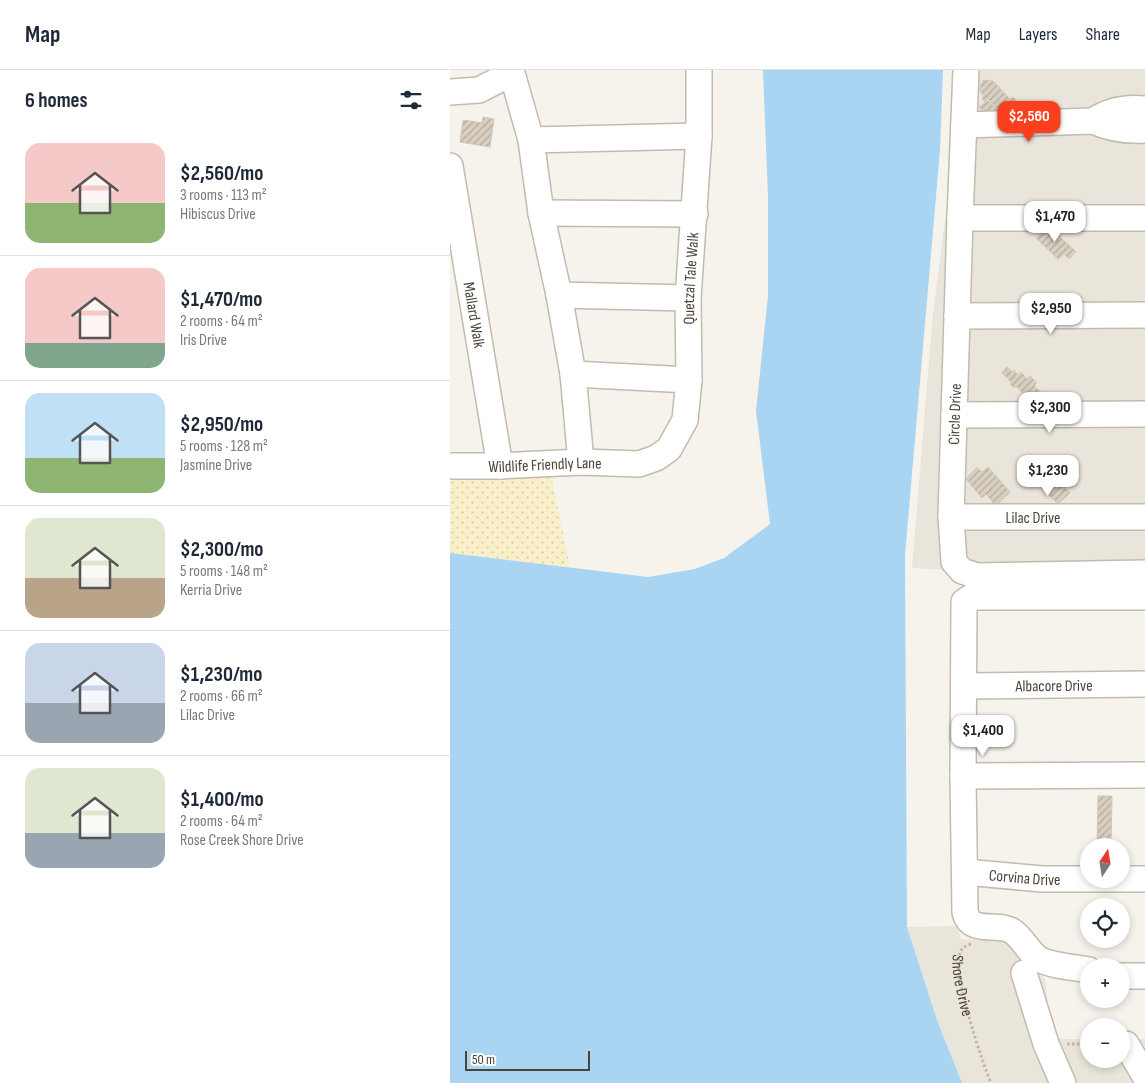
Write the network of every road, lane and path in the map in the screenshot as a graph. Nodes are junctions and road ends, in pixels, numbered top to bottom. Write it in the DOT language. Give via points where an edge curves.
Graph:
graph roads {
  1 [pos="699,70"];
  2 [pos="966,70"];
  3 [pos="515,71"];
  4 [pos="450,92"];
  5 [pos="1145,109"];
  6 [pos="1093,121"];
  7 [pos="964,125"];
  8 [pos="1145,130"];
  9 [pos="699,136"];
  10 [pos="531,140"];
  11 [pos="450,166"];
  12 [pos="541,213"];
  13 [pos="695,214"];
  14 [pos="960,218"];
  15 [pos="1145,218"];
  16 [pos="559,295"];
  17 [pos="688,298"];
  18 [pos="1145,315"];
  19 [pos="957,316"];
  20 [pos="572,374"];
  21 [pos="689,380"];
  22 [pos="1145,414"];
  23 [pos="954,415"];
  24 [pos="581,462"];
  25 [pos="639,464"];
  26 [pos="450,466"];
  27 [pos="500,466"];
  28 [pos="951,517"];
  29 [pos="1145,517"];
  30 [pos="1145,573"];
  31 [pos="1145,597"];
  32 [pos="1145,684"];
  33 [pos="964,686"];
  34 [pos="1145,775"];
  35 [pos="963,776"];
  36 [pos="965,872"];
  37 [pos="1145,879"];
  38 [pos="972,944"];
  39 [pos="1080,968"];
  40 [pos="1024,973"];
  41 [pos="1130,976"];
  42 [pos="1145,976"];
  43 [pos="1130,1051"];
  44 [pos="1145,1076"];
  45 [pos="992,1083"];
  46 [pos="1063,1083"];
  1 -- 9 [label="street, Quetzal Tale Walk"];
  2 -- 7 [label="street, Circle Drive"];
  3 -- 4 [label="street" via="479,90"];
  3 -- 10 [label="street"];
  5 -- 6 [label="street" via="1118,110"];
  6 -- 7 [label="street"];
  6 -- 8 [label="street" via="1127,131"];
  7 -- 14 [label="street, Circle Drive"];
  9 -- 10 [label="street"];
  9 -- 13 [label="street, Quetzal Tale Walk"];
  10 -- 12 [label="street"];
  11 -- 27 [label="street, Mallard Walk"];
  12 -- 13 [label="street"];
  12 -- 16 [label="street"];
  13 -- 17 [label="street, Quetzal Tale Walk"];
  14 -- 15 [label="street"];
  14 -- 19 [label="street, Circle Drive"];
  16 -- 17 [label="street"];
  16 -- 20 [label="street"];
  17 -- 21 [label="street, Quetzal Tale Walk"];
  18 -- 19 [label="street"];
  19 -- 23 [label="street, Circle Drive"];
  20 -- 21 [label="street"];
  20 -- 24 [label="street"];
  21 -- 25 [label="street, Quetzal Tale Walk" via="685,420 670,449"];
  22 -- 23 [label="street"];
  23 -- 28 [label="street, Circle Drive"];
  24 -- 25 [label="street, Wildlife Friendly Lane"];
  24 -- 27 [label="street, Wildlife Friendly Lane"];
  26 -- 27 [label="street, Wildlife Friendly Lane"];
  28 -- 29 [label="street, Lilac Drive"];
  28 -- 30 [label="street, Circle Drive" via="954,562 962,571 976,576"];
  31 -- 33 [label="street" via="971,597 964,602"];
  32 -- 33 [label="street, Albacore Drive"];
  33 -- 35 [label="street"];
  34 -- 35 [label="street"];
  35 -- 36 [label="street"];
  36 -- 37 [label="street, Corvina Drive" via="1042,880"];
  36 -- 39 [label="street" via="966,919 982,927 1011,930 1039,959"];
  38 -- 45 [label="path, Shore Drive" via="960,951 958,965 967,1008"];
  40 -- 46 [label="street" via="1046,1044"];
  41 -- 42 [label="street"];
  43 -- 44 [label="street"];
}
